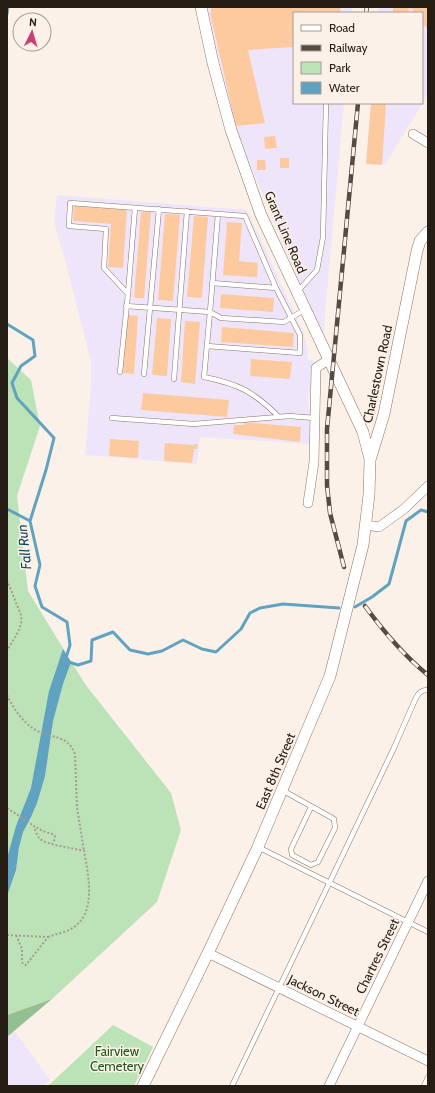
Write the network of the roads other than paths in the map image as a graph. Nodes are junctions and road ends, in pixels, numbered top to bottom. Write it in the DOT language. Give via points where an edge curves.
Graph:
graph roads {
  1 [pos="201,7"];
  2 [pos="326,104"];
  3 [pos="413,134"];
  4 [pos="428,143"];
  5 [pos="135,208"];
  6 [pos="159,209"];
  7 [pos="187,211"];
  8 [pos="218,214"];
  9 [pos="428,232"];
  10 [pos="212,283"];
  11 [pos="276,288"];
  12 [pos="296,292"];
  13 [pos="128,294"];
  14 [pos="126,306"];
  15 [pos="150,308"];
  16 [pos="180,310"];
  17 [pos="304,310"];
  18 [pos="210,312"];
  19 [pos="290,318"];
  20 [pos="207,346"];
  21 [pos="328,360"];
  22 [pos="120,372"];
  23 [pos="144,374"];
  24 [pos="174,379"];
  25 [pos="279,417"];
  26 [pos="112,418"];
  27 [pos="315,418"];
  28 [pos="370,460"];
  29 [pos="428,486"];
  30 [pos="308,503"];
  31 [pos="366,525"];
  32 [pos="428,690"];
  33 [pos="282,790"];
  34 [pos="312,807"];
  35 [pos="258,846"];
  36 [pos="428,881"];
  37 [pos="329,883"];
  38 [pos="408,922"];
  39 [pos="428,932"];
  40 [pos="208,953"];
  41 [pos="279,988"];
  42 [pos="358,1026"];
  43 [pos="428,1060"];
  44 [pos="428,1078"];
  45 [pos="143,1086"];
  46 [pos="232,1086"];
  47 [pos="330,1086"];
  48 [pos="424,1086"];
  1 -- 12 [label="street, Grant Line Road" via="213,63 237,147 261,215"];
  2 -- 12 [label="lane" via="323,237 317,270"];
  3 -- 4 [label="street"];
  5 -- 6 [label="lane"];
  5 -- 13 [label="lane"];
  5 -- 13 [label="lane" via="70,203 68,226 106,229 104,268"];
  6 -- 7 [label="lane"];
  6 -- 15 [label="lane"];
  7 -- 8 [label="lane"];
  7 -- 16 [label="lane"];
  8 -- 10 [label="lane"];
  8 -- 11 [label="lane" via="245,216"];
  9 -- 28 [label="street, Charlestown Road" via="420,241 417,251 384,414"];
  10 -- 11 [label="lane"];
  10 -- 18 [label="lane"];
  11 -- 19 [label="lane"];
  12 -- 17 [label="street, Grant Line Road"];
  13 -- 14 [label="lane"];
  14 -- 15 [label="lane"];
  14 -- 22 [label="lane"];
  15 -- 16 [label="lane"];
  15 -- 23 [label="lane"];
  16 -- 18 [label="lane"];
  16 -- 24 [label="lane"];
  17 -- 19 [label="lane"];
  17 -- 21 [label="street, Grant Line Road"];
  18 -- 19 [label="lane" via="221,318 284,322"];
  18 -- 20 [label="lane"];
  19 -- 20 [label="lane" via="300,335 300,353"];
  20 -- 25 [label="lane" via="204,377 226,381 247,391 262,400"];
  21 -- 27 [label="street" via="316,368"];
  21 -- 28 [label="street, Grant Line Road" via="363,432"];
  25 -- 26 [label="lane" via="194,424"];
  25 -- 27 [label="lane"];
  27 -- 30 [label="street" via="314,462"];
  28 -- 31 [label="street, Charlestown Road"];
  29 -- 31 [label="street" via="404,509 379,527"];
  31 -- 33 [label="street, East 8th Street" via="330,676"];
  32 -- 37 [label="lane" via="419,693"];
  33 -- 34 [label="lane"];
  33 -- 35 [label="street, East 8th Street"];
  34 -- 34 [label="lane" via="334,819 335,828 318,862 311,865 292,855 290,849"];
  35 -- 37 [label="lane"];
  35 -- 40 [label="street, East 8th Street"];
  36 -- 38 [label="street, Chartres Street"];
  37 -- 38 [label="lane"];
  37 -- 41 [label="lane"];
  38 -- 39 [label="lane"];
  38 -- 42 [label="street, Chartres Street"];
  40 -- 41 [label="street, Jackson Street"];
  40 -- 45 [label="street, East 8th Street"];
  41 -- 42 [label="street, Jackson Street"];
  41 -- 46 [label="lane"];
  42 -- 43 [label="street, Jackson Street"];
  42 -- 47 [label="street, Chartres Street"];
  44 -- 48 [label="lane"];
}
